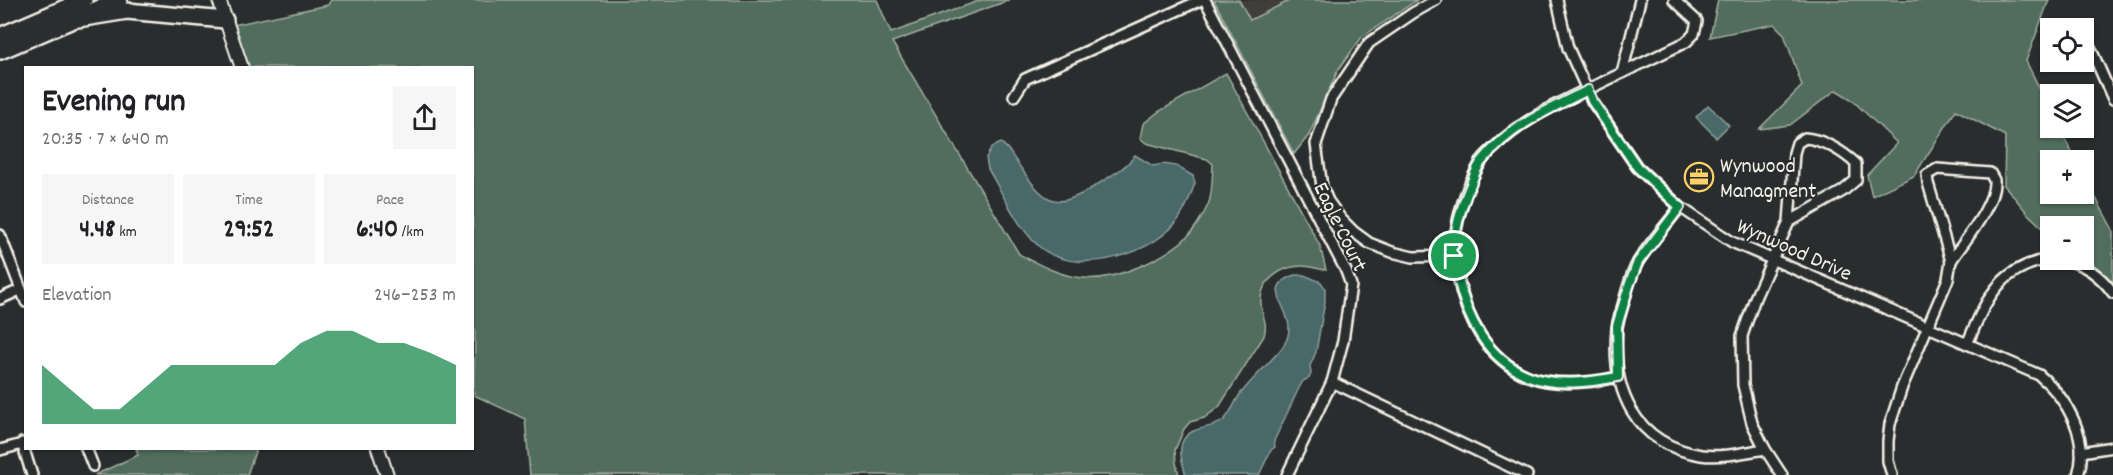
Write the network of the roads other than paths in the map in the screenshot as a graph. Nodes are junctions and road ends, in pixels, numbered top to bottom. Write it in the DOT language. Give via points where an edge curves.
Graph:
graph roads {
  1 [pos="84,0"];
  2 [pos="119,0"];
  3 [pos="219,0"];
  4 [pos="1203,0"];
  5 [pos="1436,0"];
  6 [pos="1557,0"];
  7 [pos="1640,0"];
  8 [pos="1674,0"];
  9 [pos="72,20"];
  10 [pos="225,20"];
  11 [pos="0,36"];
  12 [pos="0,51"];
  13 [pos="2094,56"];
  14 [pos="241,66"];
  15 [pos="1622,73"];
  16 [pos="1588,90"];
  17 [pos="1014,96"];
  18 [pos="2113,99"];
  19 [pos="1680,207"];
  20 [pos="1789,222"];
  21 [pos="0,235"];
  22 [pos="1454,256"];
  23 [pos="1771,260"];
  24 [pos="1951,261"];
  25 [pos="2040,262"];
  26 [pos="2088,270"];
  27 [pos="20,291"];
  28 [pos="2113,293"];
  29 [pos="24,298"];
  30 [pos="0,299"];
  31 [pos="1928,327"];
  32 [pos="1966,344"];
  33 [pos="1618,377"];
  34 [pos="1332,382"];
  35 [pos="24,443"];
  36 [pos="2113,447"];
  37 [pos="1765,449"];
  38 [pos="0,450"];
  39 [pos="26,450"];
  40 [pos="87,450"];
  41 [pos="379,450"];
  42 [pos="2081,452"];
  43 [pos="93,466"];
  44 [pos="32,475"];
  45 [pos="387,475"];
  46 [pos="1287,475"];
  47 [pos="1527,475"];
  48 [pos="1782,475"];
  49 [pos="1892,475"];
  50 [pos="2078,475"];
  1 -- 11 [label="highway"];
  2 -- 9 [label="highway"];
  3 -- 10 [label="street"];
  4 -- 17 [label="street" via="1025,80"];
  4 -- 34 [label="street, Eagle Court" via="1351,285"];
  5 -- 22 [label="street" via="1369,43 1331,99 1316,144 1322,187 1341,219 1354,232 1392,252 1413,257"];
  6 -- 16 [label="street, Wynwood Drive" via="1568,48"];
  7 -- 15 [label="street"];
  8 -- 15 [label="street" via="1697,21 1694,34 1686,42"];
  9 -- 10 [label="highway" via="127,12"];
  9 -- 12 [label="highway"];
  10 -- 14 [label="street"];
  13 -- 18 [label="street"];
  15 -- 16 [label="street"];
  16 -- 19 [label="street, Wynwood Drive" via="1637,167"];
  16 -- 22 [label="street" via="1520,125 1481,161 1461,206"];
  19 -- 23 [label="street, Wynwood Drive" via="1723,237"];
  19 -- 33 [label="street" via="1638,262 1629,286 1617,326"];
  20 -- 20 [label="street" via="1851,186 1856,180 1856,165 1813,138 1797,143"];
  20 -- 23 [label="street"];
  21 -- 27 [label="street"];
  22 -- 33 [label="street" via="1462,298 1480,336 1502,361 1528,376 1552,382 1594,382"];
  23 -- 31 [label="street, Wynwood Drive"];
  23 -- 37 [label="street" via="1742,336 1743,385 1752,423"];
  24 -- 24 [label="street" via="1987,207 1995,183 1989,173 1937,169 1927,175"];
  24 -- 31 [label="street" via="1948,279"];
  25 -- 32 [label="street" via="2024,266 2001,281 1987,298"];
  26 -- 28 [label="street" via="2103,279"];
  27 -- 29 [label="street"];
  27 -- 30 [label="street"];
  31 -- 32 [label="street, Wynwood Drive"];
  31 -- 49 [label="street" via="1890,424 1888,461"];
  32 -- 42 [label="street, Wynwood Drive" via="2030,370 2053,387 2075,421"];
  33 -- 37 [label="street" via="1639,422 1650,434 1676,447 1702,455"];
  34 -- 46 [label="street, Eagle Court"];
  34 -- 47 [label="street"];
  35 -- 38 [label="street"];
  36 -- 42 [label="street"];
  37 -- 48 [label="street"];
  39 -- 44 [label="street"];
  40 -- 43 [label="street"];
  41 -- 45 [label="street"];
  42 -- 50 [label="street, Wynwood Drive"];
}
